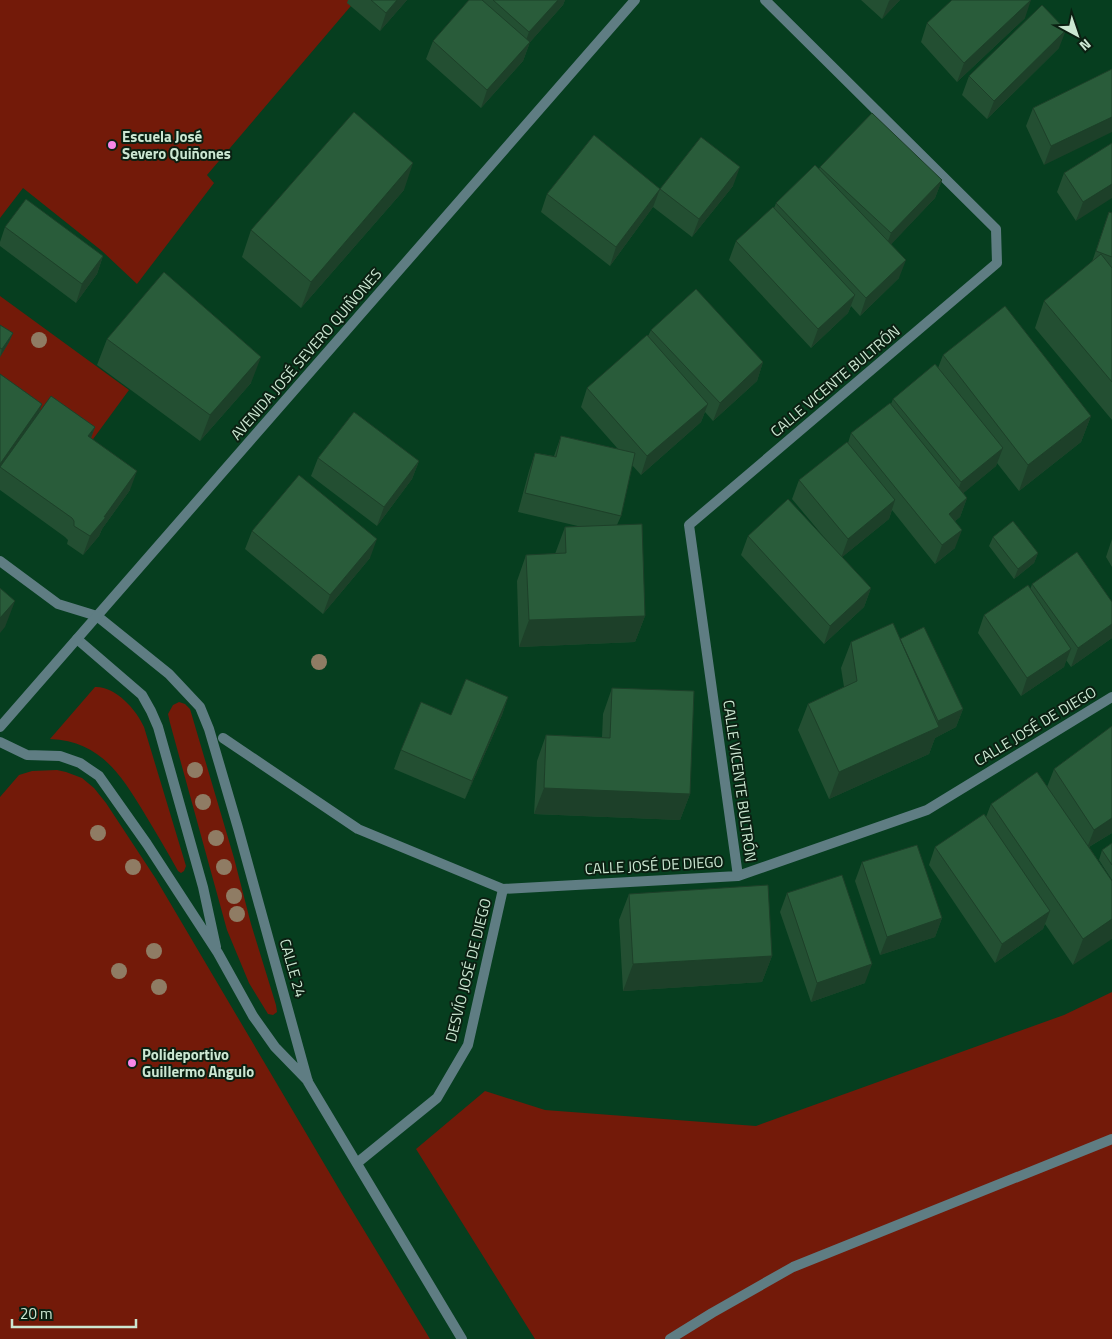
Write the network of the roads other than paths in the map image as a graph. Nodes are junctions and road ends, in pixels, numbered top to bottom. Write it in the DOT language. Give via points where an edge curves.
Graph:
graph roads {
  1 [pos="635,0"];
  2 [pos="766,0"];
  3 [pos="0,561"];
  4 [pos="98,616"];
  5 [pos="77,639"];
  6 [pos="1112,697"];
  7 [pos="0,727"];
  8 [pos="223,738"];
  9 [pos="0,742"];
  10 [pos="738,876"];
  11 [pos="503,888"];
  12 [pos="218,953"];
  13 [pos="308,1082"];
  14 [pos="1112,1139"];
  15 [pos="357,1163"];
  16 [pos="462,1339"];
  17 [pos="670,1339"];
  1 -- 4 [label="street, AVENIDA JOSÉ SEVERO QUIÑONES"];
  2 -- 10 [label="street, CALLE VICENTE BULTRÓN" via="996,229 997,263 689,525"];
  3 -- 4 [label="street" via="58,604"];
  4 -- 5 [label="street, AVENIDA JOSÉ SEVERO QUIÑONES"];
  4 -- 13 [label="street, CALLE 24" via="169,674 200,707 209,728"];
  5 -- 7 [label="street, AVENIDA JOSÉ SEVERO QUIÑONES"];
  5 -- 12 [label="street" via="142,695 151,711 203,887"];
  6 -- 10 [label="street, CALLE JOSÉ DE DIEGO" via="927,810"];
  8 -- 11 [label="street, CALLE JOSÉ DE DIEGO" via="358,828"];
  9 -- 12 [label="street" via="27,755 60,756 80,763 98,776"];
  10 -- 11 [label="street, CALLE JOSÉ DE DIEGO"];
  11 -- 15 [label="street, DESVÍO JOSÉ DE DIEGO" via="468,1045 437,1098"];
  12 -- 13 [label="street" via="274,1047"];
  13 -- 15 [label="street, CALLE 24"];
  14 -- 17 [label="street" via="794,1267"];
  15 -- 16 [label="street, CALLE 24"];
}
